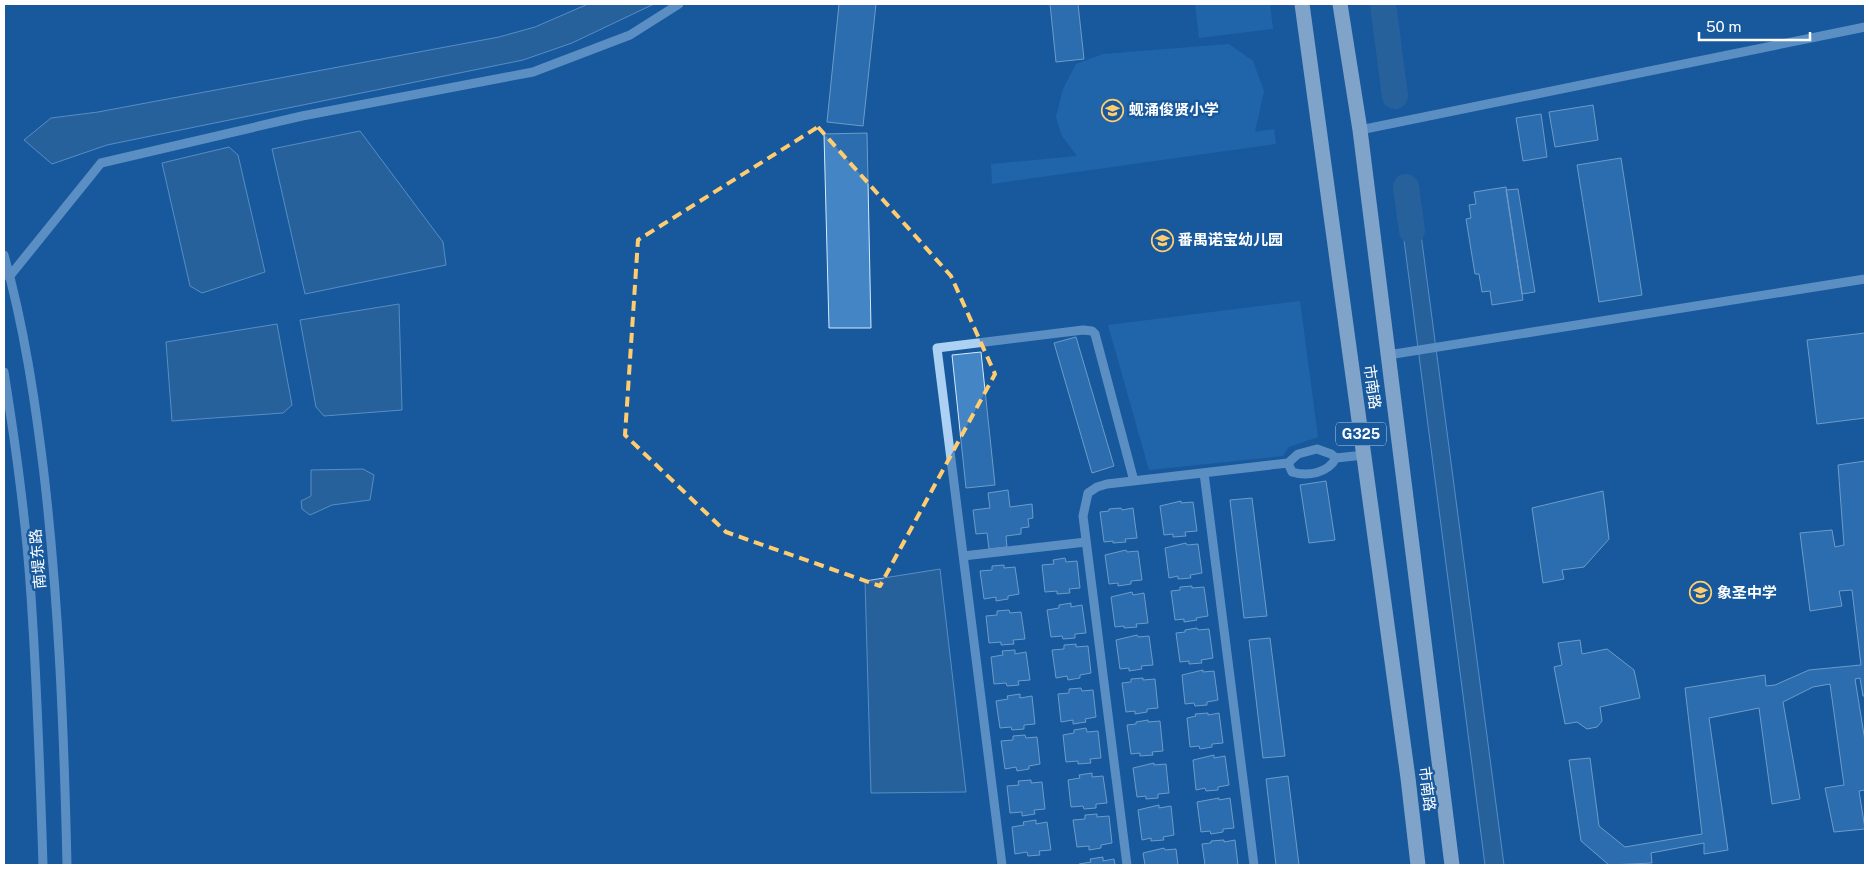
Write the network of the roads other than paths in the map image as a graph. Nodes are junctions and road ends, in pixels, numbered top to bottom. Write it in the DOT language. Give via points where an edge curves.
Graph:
graph roads {
  1 [pos="678,4"];
  2 [pos="1302,4"];
  3 [pos="1340,4"];
  4 [pos="1865,27"];
  5 [pos="1360,130"];
  6 [pos="4,255"];
  7 [pos="9,277"];
  8 [pos="1865,279"];
  9 [pos="1388,355"];
  10 [pos="4,372"];
  11 [pos="1364,455"];
  12 [pos="1336,458"];
  13 [pos="1288,463"];
  14 [pos="1204,473"];
  15 [pos="1134,481"];
  16 [pos="1086,542"];
  17 [pos="963,556"];
  18 [pos="43,865"];
  19 [pos="67,865"];
  20 [pos="1002,865"];
  21 [pos="1127,865"];
  22 [pos="1254,865"];
  23 [pos="1418,865"];
  24 [pos="1452,865"];
  1 -- 7 [label="street" via="630,35 533,72 302,116 101,163"];
  2 -- 11 [label="highway, 市南路 / G325"];
  3 -- 5 [label="highway, 市南路 / G325"];
  4 -- 5 [label="street"];
  5 -- 9 [label="highway, 市南路 / G325"];
  6 -- 7 [label="street, 南堤东路"];
  7 -- 19 [label="street, 南堤东路" via="24,342 47,506 63,717"];
  8 -- 9 [label="street"];
  9 -- 24 [label="highway, 市南路 / G325"];
  10 -- 18 [label="street, 南堤东路" via="30,581"];
  11 -- 12 [label="street"];
  11 -- 23 [label="highway, 市南路 / G325"];
  12 -- 13 [label="street" via="1317,449 1298,454"];
  12 -- 13 [label="street" via="1332,466 1311,474 1292,472"];
  13 -- 14 [label="street"];
  14 -- 15 [label="street"];
  14 -- 22 [label="street"];
  15 -- 16 [label="street" via="1107,484 1088,493 1082,516"];
  15 -- 17 [label="street" via="1092,331 937,348"];
  16 -- 17 [label="street"];
  16 -- 21 [label="street"];
  17 -- 20 [label="street"];
}
